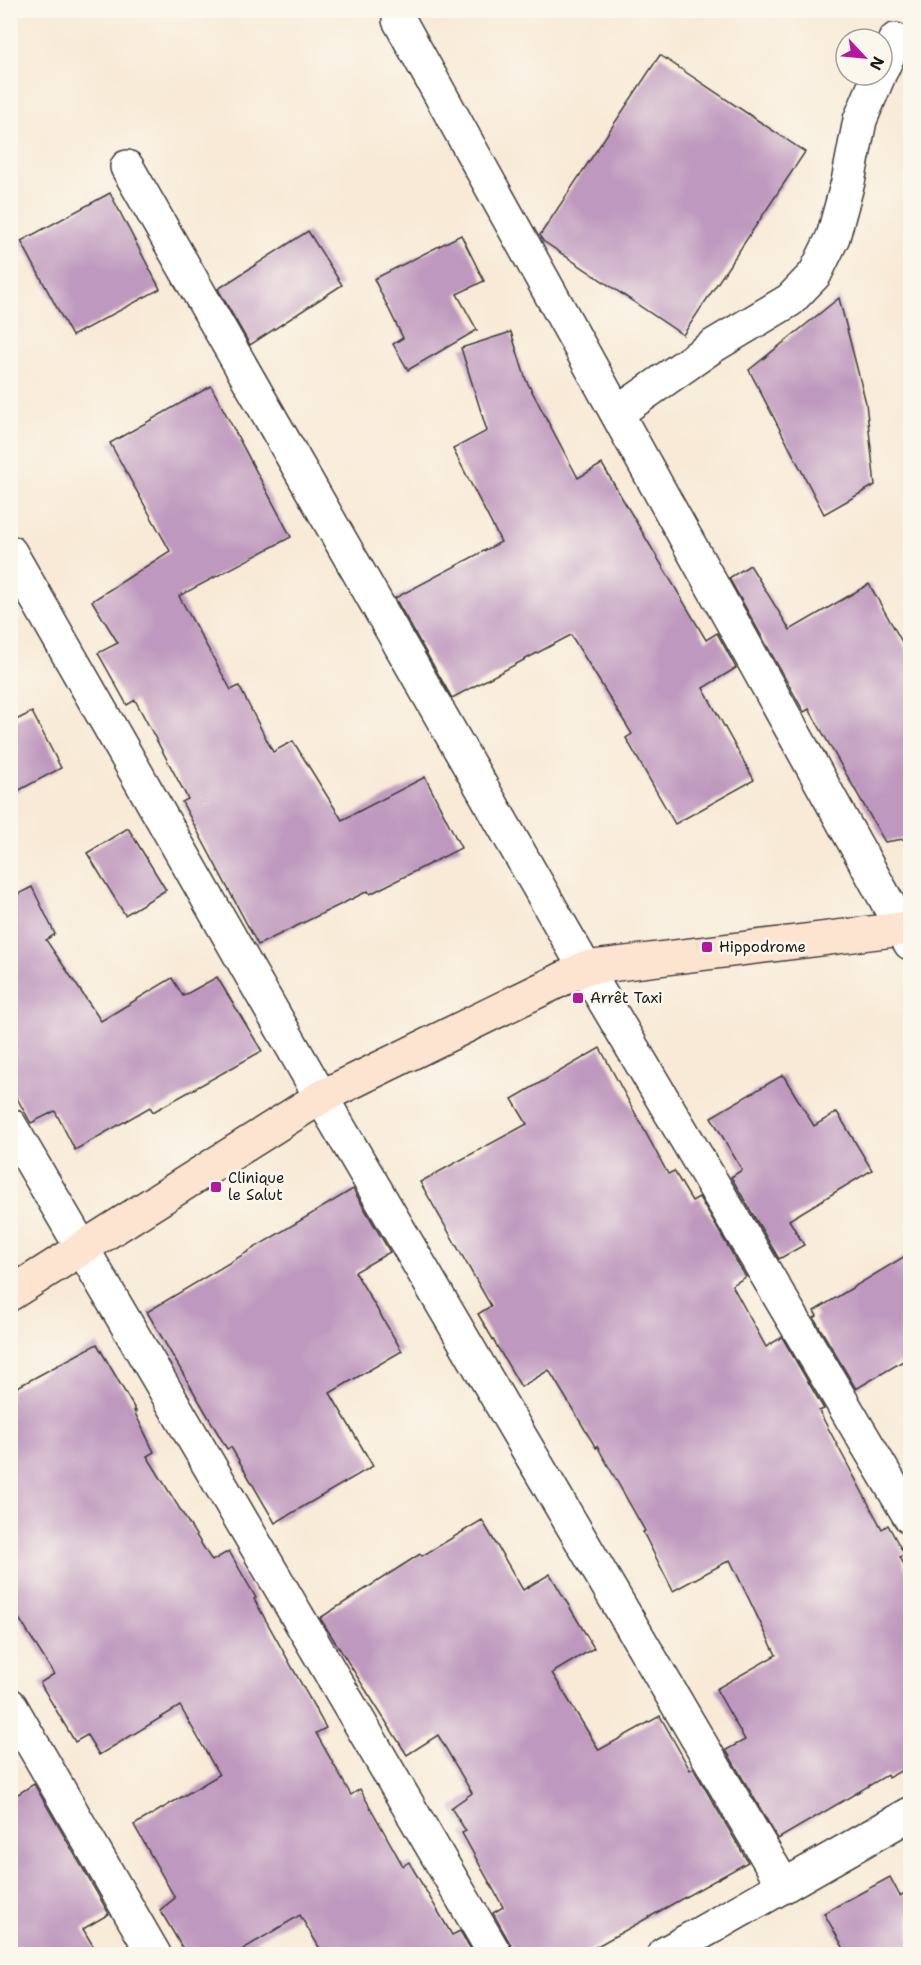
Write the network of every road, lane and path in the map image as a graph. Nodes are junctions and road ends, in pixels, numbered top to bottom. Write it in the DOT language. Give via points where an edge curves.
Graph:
graph roads {
  1 [pos="399,20"];
  2 [pos="874,87"];
  3 [pos="127,167"];
  4 [pos="617,412"];
  5 [pos="10,552"];
  6 [pos="908,933"];
  7 [pos="585,968"];
  8 [pos="321,1096"];
  9 [pos="10,1125"];
  10 [pos="83,1249"];
  11 [pos="10,1294"];
  12 [pos="910,1517"];
  13 [pos="10,1705"];
  14 [pos="910,1814"];
  15 [pos="784,1886"];
  16 [pos="154,1954"];
  17 [pos="495,1954"];
  18 [pos="664,1954"];
  1 -- 4 [label="street"];
  2 -- 4 [label="street" via="860,120 833,237 815,274 790,300 713,346"];
  3 -- 7 [label="street"];
  4 -- 6 [label="street"];
  5 -- 8 [label="street"];
  6 -- 7 [label="street"];
  7 -- 8 [label="street"];
  7 -- 12 [label="street"];
  8 -- 10 [label="street"];
  8 -- 15 [label="street"];
  9 -- 10 [label="street"];
  10 -- 11 [label="street"];
  10 -- 17 [label="street"];
  13 -- 16 [label="street"];
  14 -- 15 [label="street"];
  15 -- 18 [label="street"];
}
